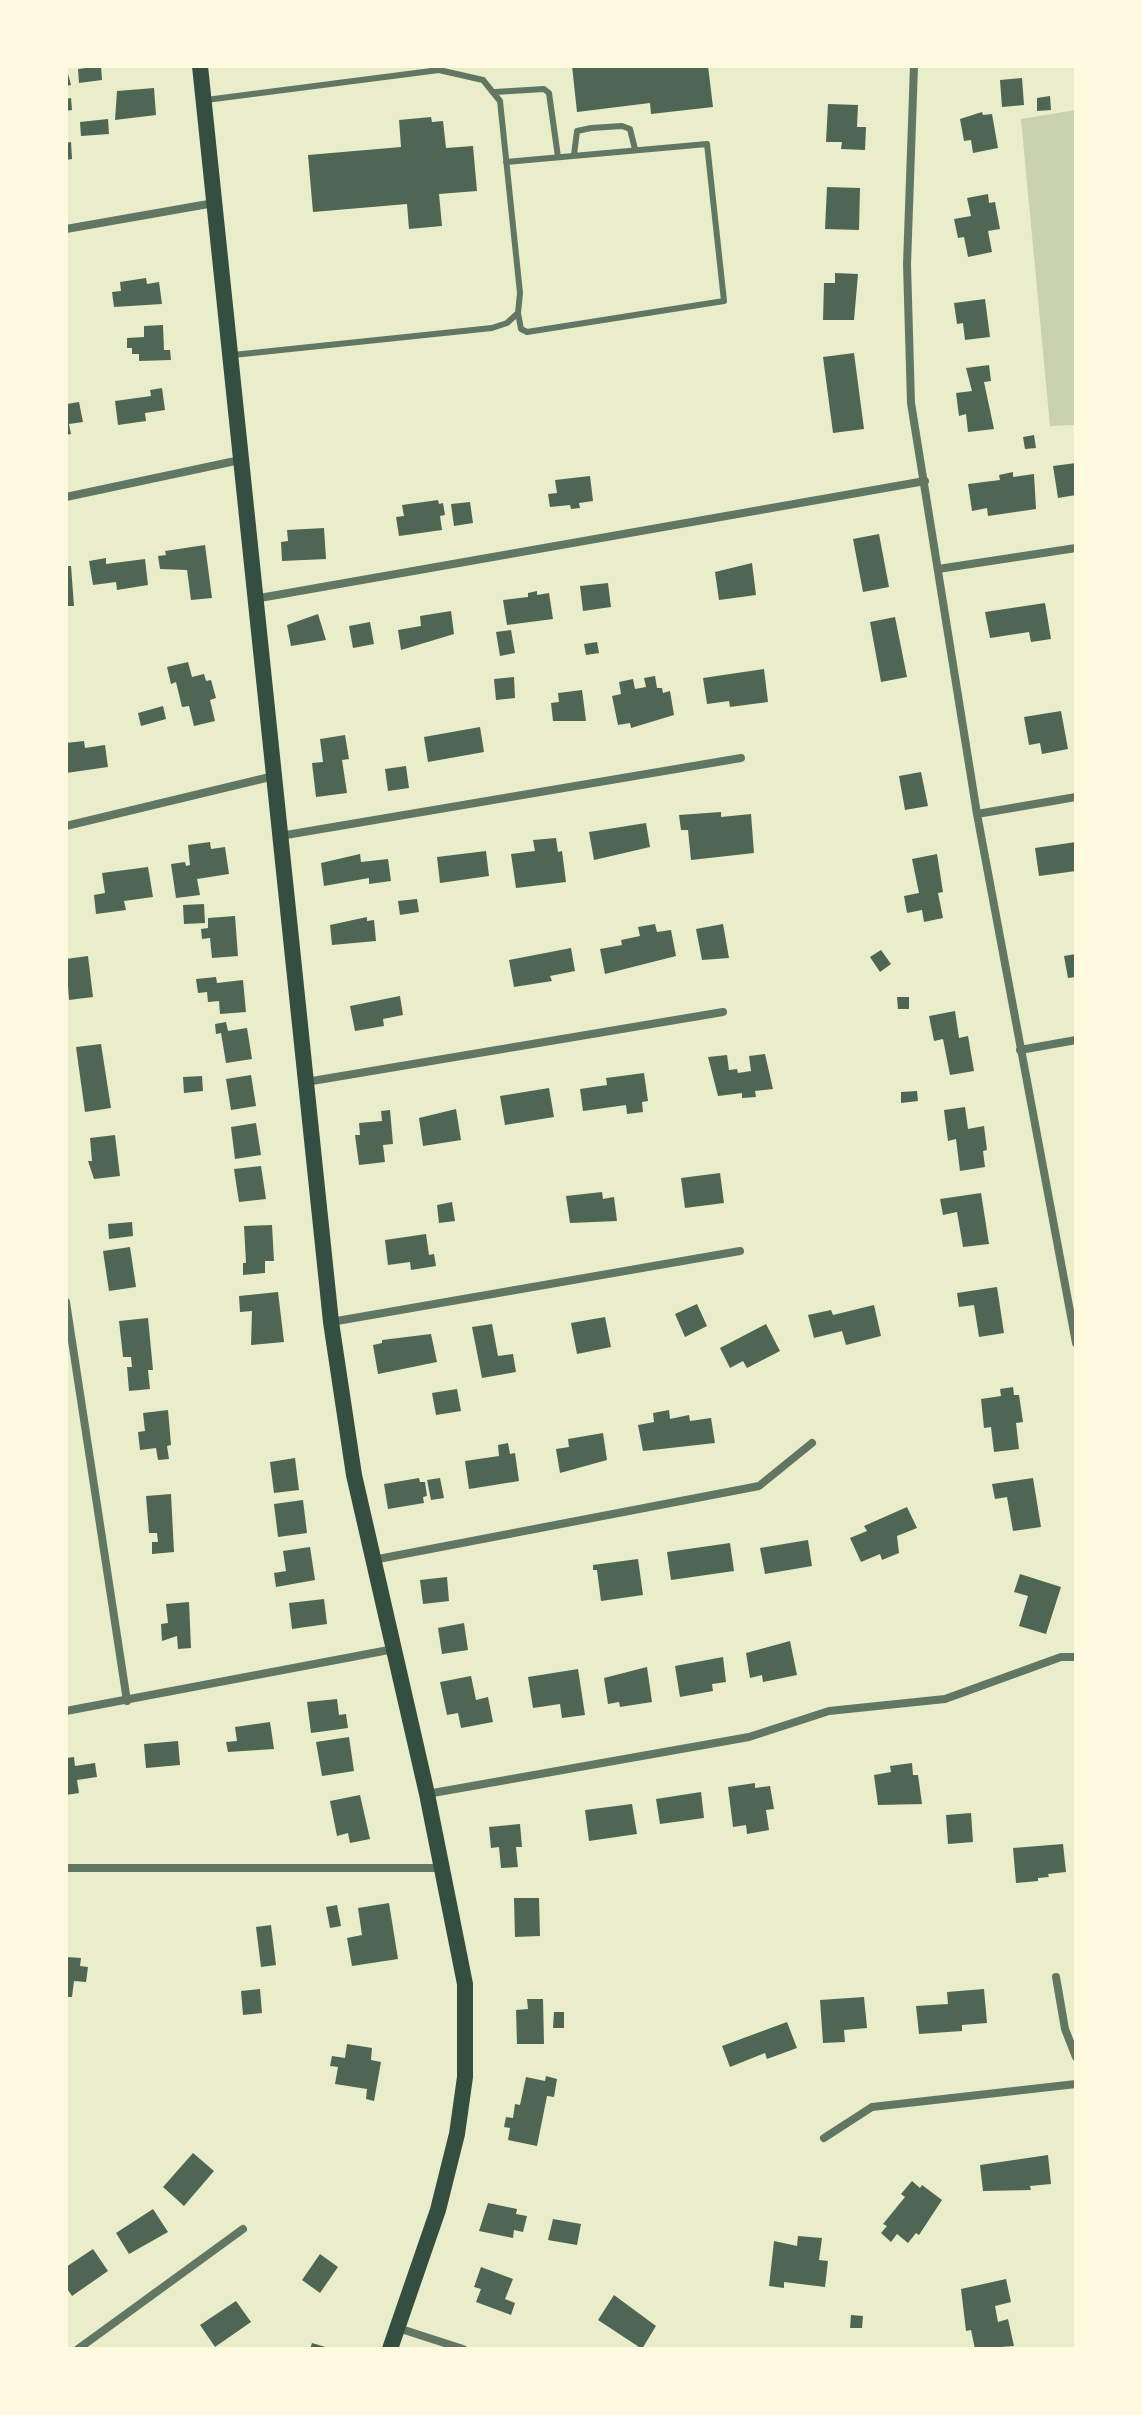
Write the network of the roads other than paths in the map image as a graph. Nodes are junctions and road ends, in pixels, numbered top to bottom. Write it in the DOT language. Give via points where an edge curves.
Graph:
graph roads {
  1 [pos="200,66"];
  2 [pos="914,66"];
  3 [pos="495,92"];
  4 [pos="203,100"];
  5 [pos="635,149"];
  6 [pos="574,155"];
  7 [pos="558,157"];
  8 [pos="506,162"];
  9 [pos="214,203"];
  10 [pos="66,229"];
  11 [pos="518,313"];
  12 [pos="229,356"];
  13 [pos="240,460"];
  14 [pos="925,481"];
  15 [pos="66,497"];
  16 [pos="1076,548"];
  17 [pos="938,569"];
  18 [pos="254,599"];
  19 [pos="741,758"];
  20 [pos="274,776"];
  21 [pos="1076,797"];
  22 [pos="977,814"];
  23 [pos="66,826"];
  24 [pos="280,836"];
  25 [pos="723,1012"];
  26 [pos="1076,1040"];
  27 [pos="1020,1050"];
  28 [pos="306,1082"];
  29 [pos="740,1251"];
  30 [pos="66,1302"];
  31 [pos="331,1322"];
  32 [pos="1076,1343"];
  33 [pos="812,1443"];
  34 [pos="373,1560"];
  35 [pos="394,1649"];
  36 [pos="1076,1657"];
  37 [pos="127,1701"];
  38 [pos="66,1711"];
  39 [pos="427,1794"];
  40 [pos="66,1868"];
  41 [pos="443,1868"];
  42 [pos="1056,1977"];
  43 [pos="1076,2057"];
  44 [pos="1076,2084"];
  45 [pos="824,2138"];
  46 [pos="243,2229"];
  47 [pos="397,2327"];
  48 [pos="78,2349"];
  49 [pos="390,2349"];
  50 [pos="463,2349"];
  1 -- 4 [label="main road"];
  2 -- 14 [label="street" via="907,335 911,403"];
  3 -- 4 [label="lane" via="483,80 439,70"];
  3 -- 7 [label="lane" via="549,93"];
  3 -- 8 [label="lane"];
  4 -- 9 [label="main road"];
  5 -- 6 [label="lane"];
  5 -- 6 [label="lane" via="630,129 591,128 577,131"];
  5 -- 11 [label="lane" via="707,144 724,301 527,332 521,329"];
  6 -- 7 [label="lane"];
  7 -- 8 [label="lane"];
  8 -- 11 [label="lane"];
  9 -- 10 [label="street"];
  9 -- 12 [label="main road"];
  11 -- 12 [label="lane" via="492,328"];
  12 -- 13 [label="main road"];
  13 -- 15 [label="street"];
  13 -- 18 [label="main road"];
  14 -- 17 [label="street"];
  14 -- 18 [label="street"];
  16 -- 17 [label="street"];
  17 -- 22 [label="street"];
  18 -- 20 [label="main road"];
  19 -- 24 [label="street"];
  20 -- 23 [label="street"];
  20 -- 24 [label="main road"];
  21 -- 22 [label="street"];
  22 -- 27 [label="street"];
  24 -- 28 [label="main road"];
  25 -- 28 [label="street"];
  26 -- 27 [label="street"];
  27 -- 32 [label="street"];
  28 -- 31 [label="main road"];
  29 -- 31 [label="street"];
  30 -- 37 [label="street"];
  31 -- 34 [label="main road"];
  33 -- 34 [label="street" via="759,1486"];
  34 -- 35 [label="main road"];
  35 -- 37 [label="street"];
  35 -- 39 [label="main road"];
  36 -- 39 [label="street" via="1061,1657 945,1699 829,1711 749,1737"];
  37 -- 38 [label="street"];
  39 -- 41 [label="main road"];
  40 -- 41 [label="street"];
  41 -- 47 [label="main road" via="465,1984 464,2094 438,2210"];
  42 -- 43 [label="street"];
  44 -- 45 [label="street" via="872,2107"];
  46 -- 48 [label="street"];
  47 -- 49 [label="main road"];
  47 -- 50 [label="street"];
}
